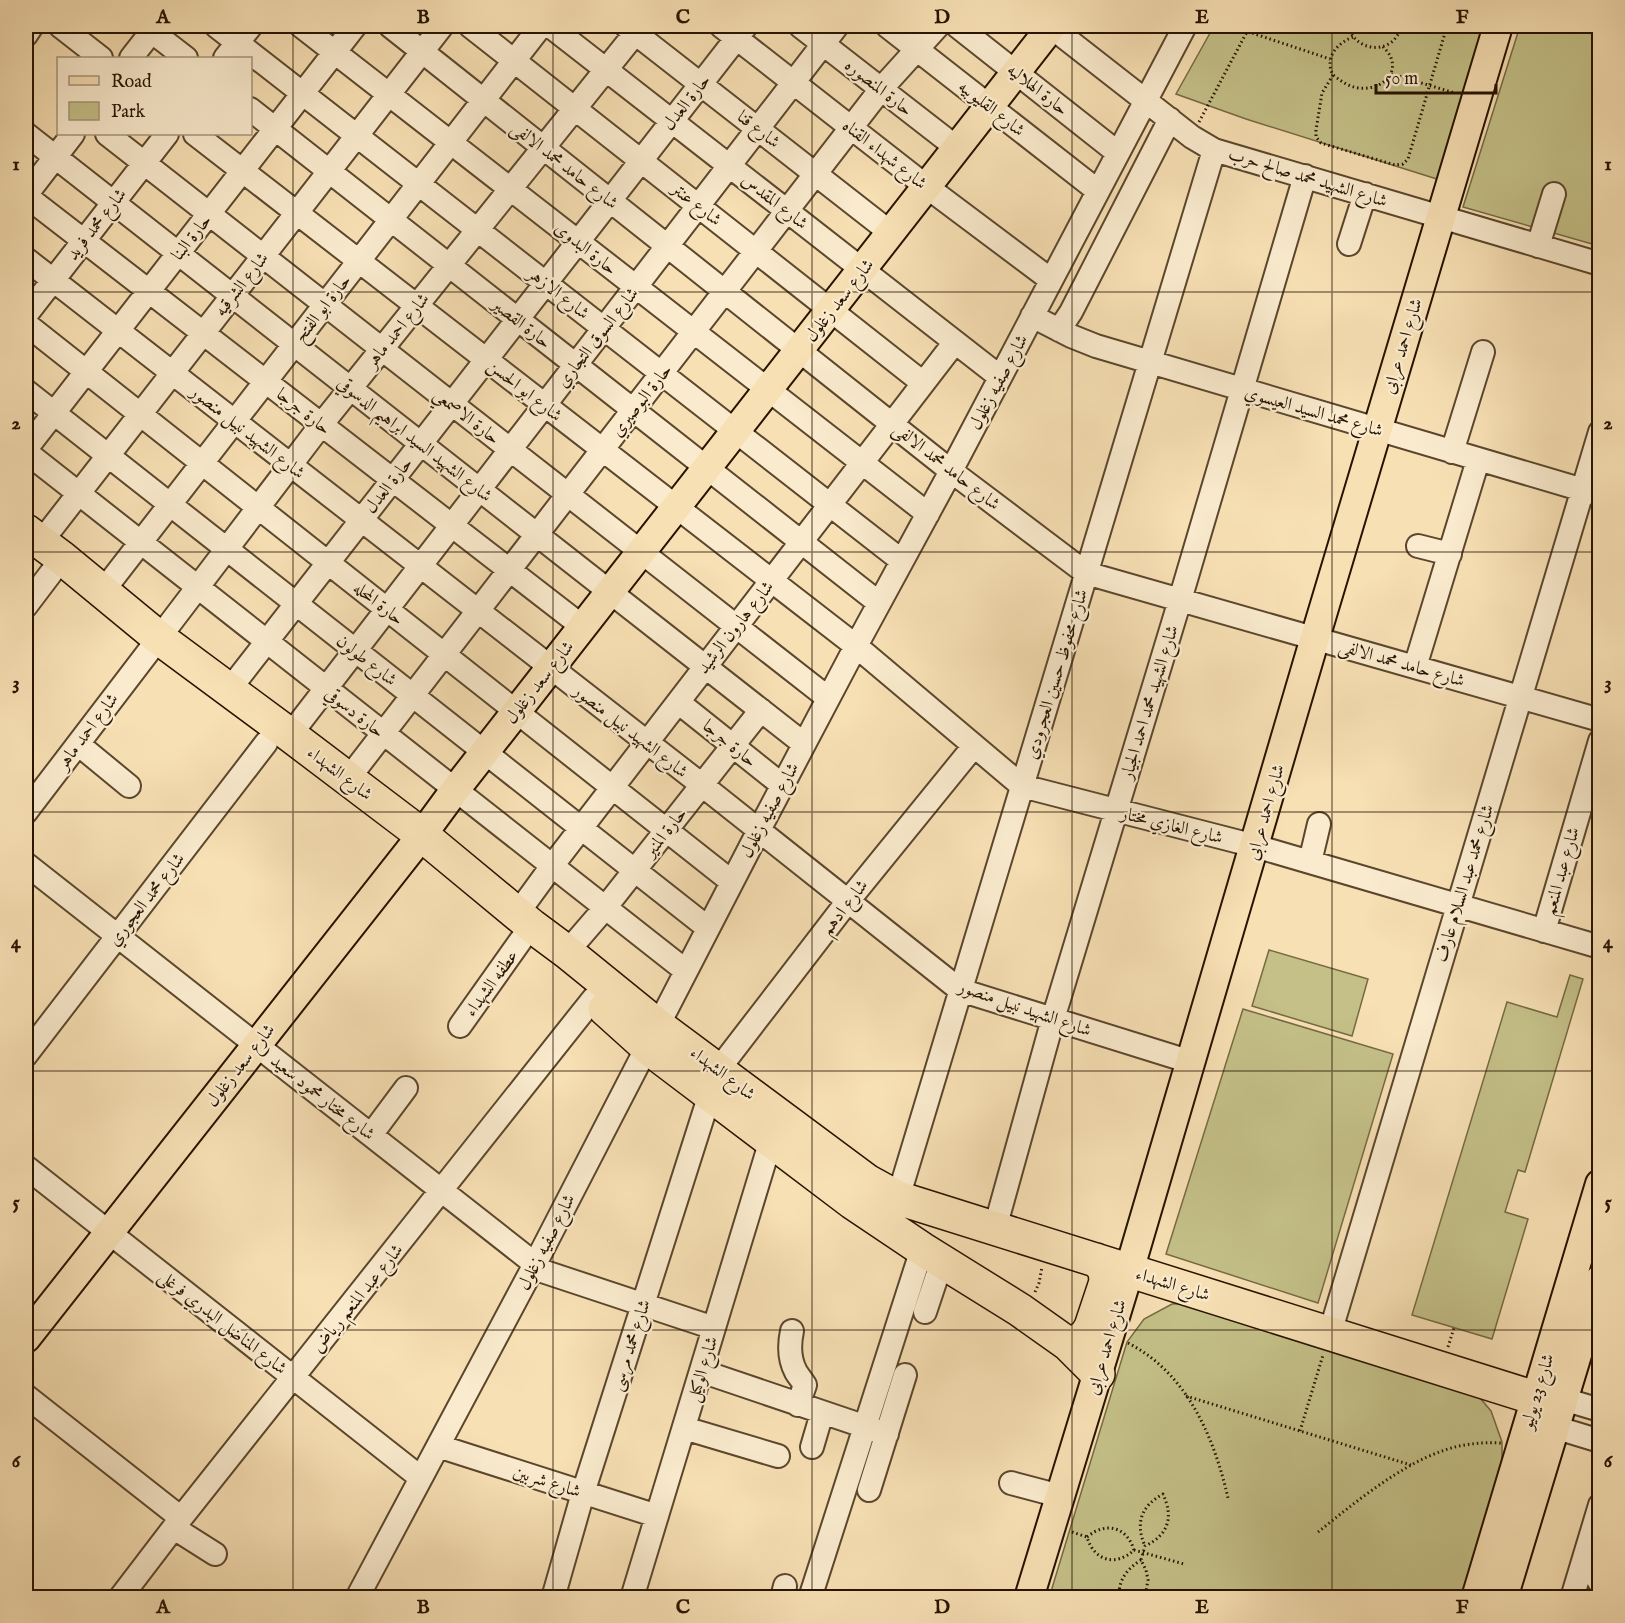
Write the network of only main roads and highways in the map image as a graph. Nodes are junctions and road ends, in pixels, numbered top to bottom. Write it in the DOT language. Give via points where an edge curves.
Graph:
graph roads {
  1 [pos="1051,26"];
  2 [pos="1498,26"];
  3 [pos="36,550"];
  4 [pos="154,644"];
  5 [pos="278,739"];
  6 [pos="415,844"];
  7 [pos="519,927"];
  8 [pos="652,1036"];
  9 [pos="714,1082"];
  10 [pos="1599,1184"];
  11 [pos="1096,1260"];
  12 [pos="1130,1271"];
  13 [pos="1599,1279"];
  14 [pos="26,1338"];
  15 [pos="1068,1344"];
  16 [pos="1098,1374"];
  17 [pos="1549,1398"];
  18 [pos="1029,1598"];
  19 [pos="1476,1598"];
  20 [pos="1503,1598"];
  1 -- 6 [label="main road, شارع سعد زغلول"];
  2 -- 12 [label="main road, شارع احمد عرابى"];
  3 -- 4 [label="highway, شارع الشهداء"];
  3 -- 4 [label="highway, شارع الشهداء" via="103,591"];
  4 -- 5 [label="highway, شارع الشهداء" via="229,690"];
  4 -- 5 [label="highway, شارع الشهداء" via="218,708"];
  5 -- 6 [label="highway, شارع الشهداء"];
  5 -- 6 [label="highway, شارع الشهداء" via="348,779"];
  6 -- 7 [label="highway, شارع الشهداء"];
  6 -- 14 [label="main road, شارع سعد زغلول"];
  7 -- 8 [label="highway, شارع الشهداء" via="593,999"];
  7 -- 8 [label="highway, شارع الشهداء" via="567,952"];
  8 -- 9 [label="highway, شارع الشهداء"];
  9 -- 11 [label="highway, شارع الشهداء" via="898,1198"];
  9 -- 15 [label="highway, شارع الشهداء" via="771,1140 852,1202"];
  10 -- 17 [label="main road, شارع 23 يوليو"];
  11 -- 12 [label="highway, شارع الشهداء"];
  11 -- 15 [label="highway" via="1106,1275 1091,1327 1088,1334"];
  12 -- 16 [label="main road, شارع احمد عرابى"];
  12 -- 17 [label="highway, شارع الشهداء"];
  13 -- 17 [label="main road, شارع 23 يوليو"];
  15 -- 16 [label="highway, شارع الشهداء"];
  16 -- 18 [label="main road, شارع احمد عرابى"];
  17 -- 19 [label="main road, شارع 23 يوليو" via="1521,1443"];
  17 -- 20 [label="main road, شارع 23 يوليو" via="1554,1427"];
}
